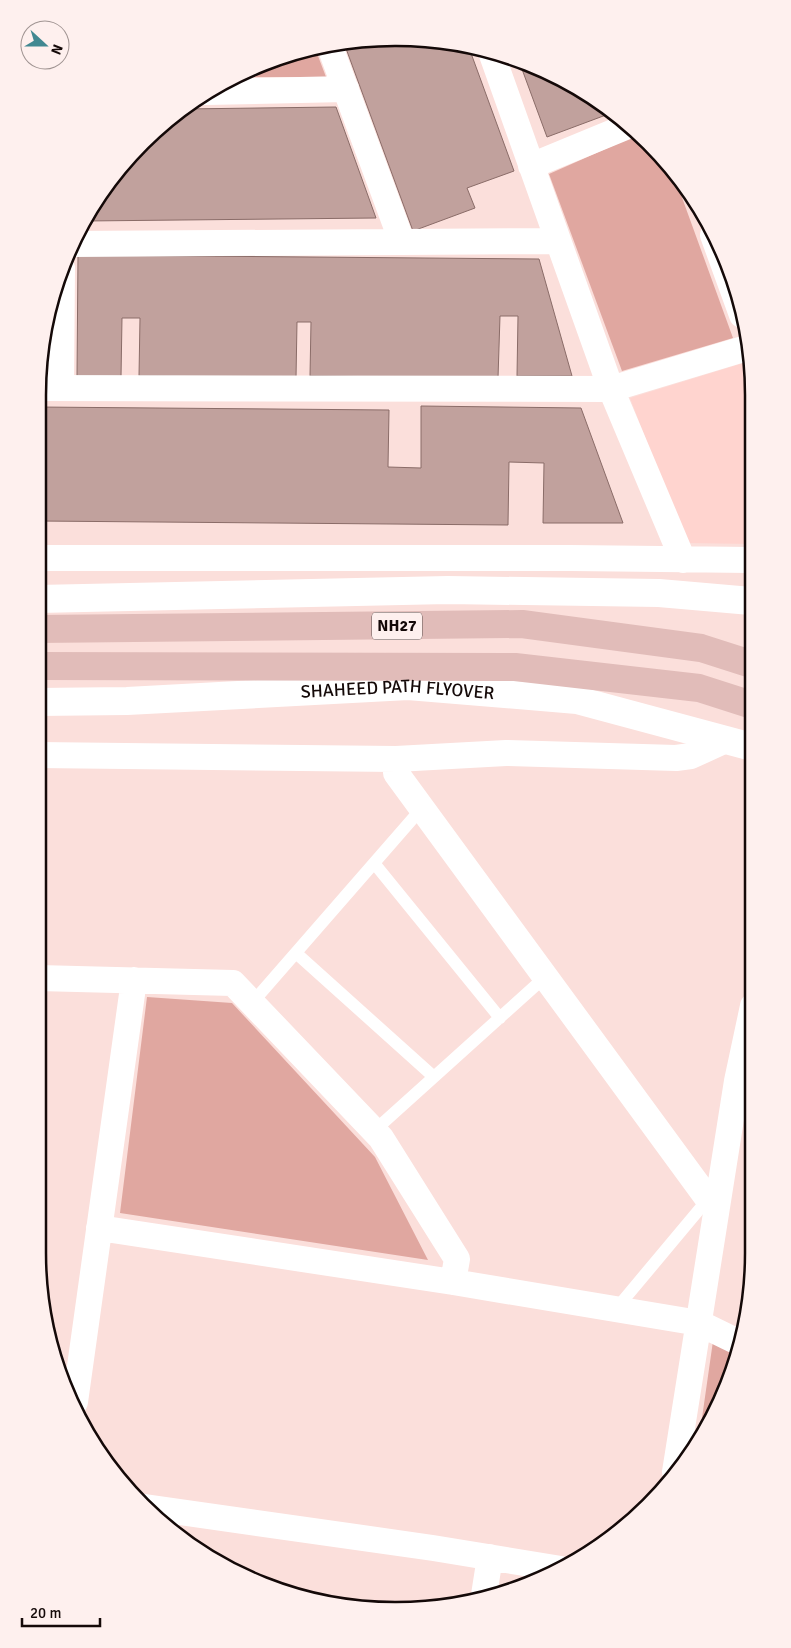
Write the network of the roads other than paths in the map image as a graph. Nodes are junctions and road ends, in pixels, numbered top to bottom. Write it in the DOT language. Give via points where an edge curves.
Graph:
graph roads {
  1 [pos="333,52"];
  2 [pos="494,61"];
  3 [pos="346,89"];
  4 [pos="223,92"];
  5 [pos="621,129"];
  6 [pos="531,166"];
  7 [pos="558,241"];
  8 [pos="402,242"];
  9 [pos="81,244"];
  10 [pos="58,304"];
  11 [pos="742,349"];
  12 [pos="50,388"];
  13 [pos="611,389"];
  14 [pos="46,558"];
  15 [pos="683,560"];
  16 [pos="745,560"];
  17 [pos="46,599"];
  18 [pos="745,600"];
  19 [pos="46,629"];
  20 [pos="745,662"];
  21 [pos="46,666"];
  22 [pos="46,702"];
  23 [pos="745,703"];
  24 [pos="726,740"];
  25 [pos="745,745"];
  26 [pos="46,755"];
  27 [pos="396,759"];
  28 [pos="422,808"];
  29 [pos="374,863"];
  30 [pos="296,952"];
  31 [pos="546,977"];
  32 [pos="46,978"];
  33 [pos="134,980"];
  34 [pos="252,1003"];
  35 [pos="500,1018"];
  36 [pos="434,1077"];
  37 [pos="745,1082"];
  38 [pos="374,1131"];
  39 [pos="713,1199"];
  40 [pos="99,1228"];
  41 [pos="453,1282"];
  42 [pos="616,1309"];
  43 [pos="698,1322"];
  44 [pos="734,1340"];
  45 [pos="76,1393"];
  46 [pos="677,1460"];
  47 [pos="159,1509"];
  48 [pos="490,1557"];
  49 [pos="548,1567"];
  50 [pos="485,1590"];
  1 -- 3 [label="street"];
  2 -- 6 [label="street"];
  3 -- 4 [label="street"];
  3 -- 8 [label="street"];
  5 -- 6 [label="street"];
  6 -- 7 [label="street"];
  7 -- 8 [label="street"];
  7 -- 13 [label="street"];
  8 -- 9 [label="street"];
  10 -- 12 [label="street"];
  11 -- 13 [label="street"];
  12 -- 13 [label="street"];
  13 -- 15 [label="street"];
  14 -- 15 [label="street"];
  15 -- 16 [label="street"];
  17 -- 18 [label="street" via="448,590 659,593"];
  19 -- 20 [label="highway, NH27" via="522,624 701,648"];
  21 -- 23 [label="highway, SHAHEED PATH FLYOVER" via="515,667 699,688"];
  22 -- 24 [label="street, SHAHEED PATH FLYOVER" via="408,686 578,700"];
  24 -- 25 [label="street, SHAHEED PATH FLYOVER"];
  24 -- 27 [label="street" via="691,756 676,758 506,753"];
  26 -- 27 [label="street"];
  27 -- 28 [label="street" via="396,773"];
  28 -- 29 [label="lane"];
  28 -- 31 [label="street"];
  29 -- 30 [label="lane"];
  29 -- 35 [label="lane"];
  30 -- 34 [label="lane"];
  30 -- 36 [label="lane"];
  31 -- 35 [label="lane"];
  31 -- 39 [label="street"];
  32 -- 33 [label="street"];
  33 -- 34 [label="street" via="233,983"];
  33 -- 40 [label="street"];
  34 -- 38 [label="street"];
  35 -- 36 [label="lane"];
  36 -- 38 [label="lane"];
  37 -- 39 [label="street"];
  38 -- 41 [label="street" via="457,1259"];
  39 -- 42 [label="lane"];
  39 -- 43 [label="street"];
  40 -- 41 [label="street"];
  40 -- 45 [label="street"];
  41 -- 42 [label="street"];
  42 -- 43 [label="street"];
  43 -- 44 [label="street"];
  43 -- 46 [label="street"];
  47 -- 48 [label="street"];
  48 -- 49 [label="street"];
  48 -- 50 [label="street"];
}
